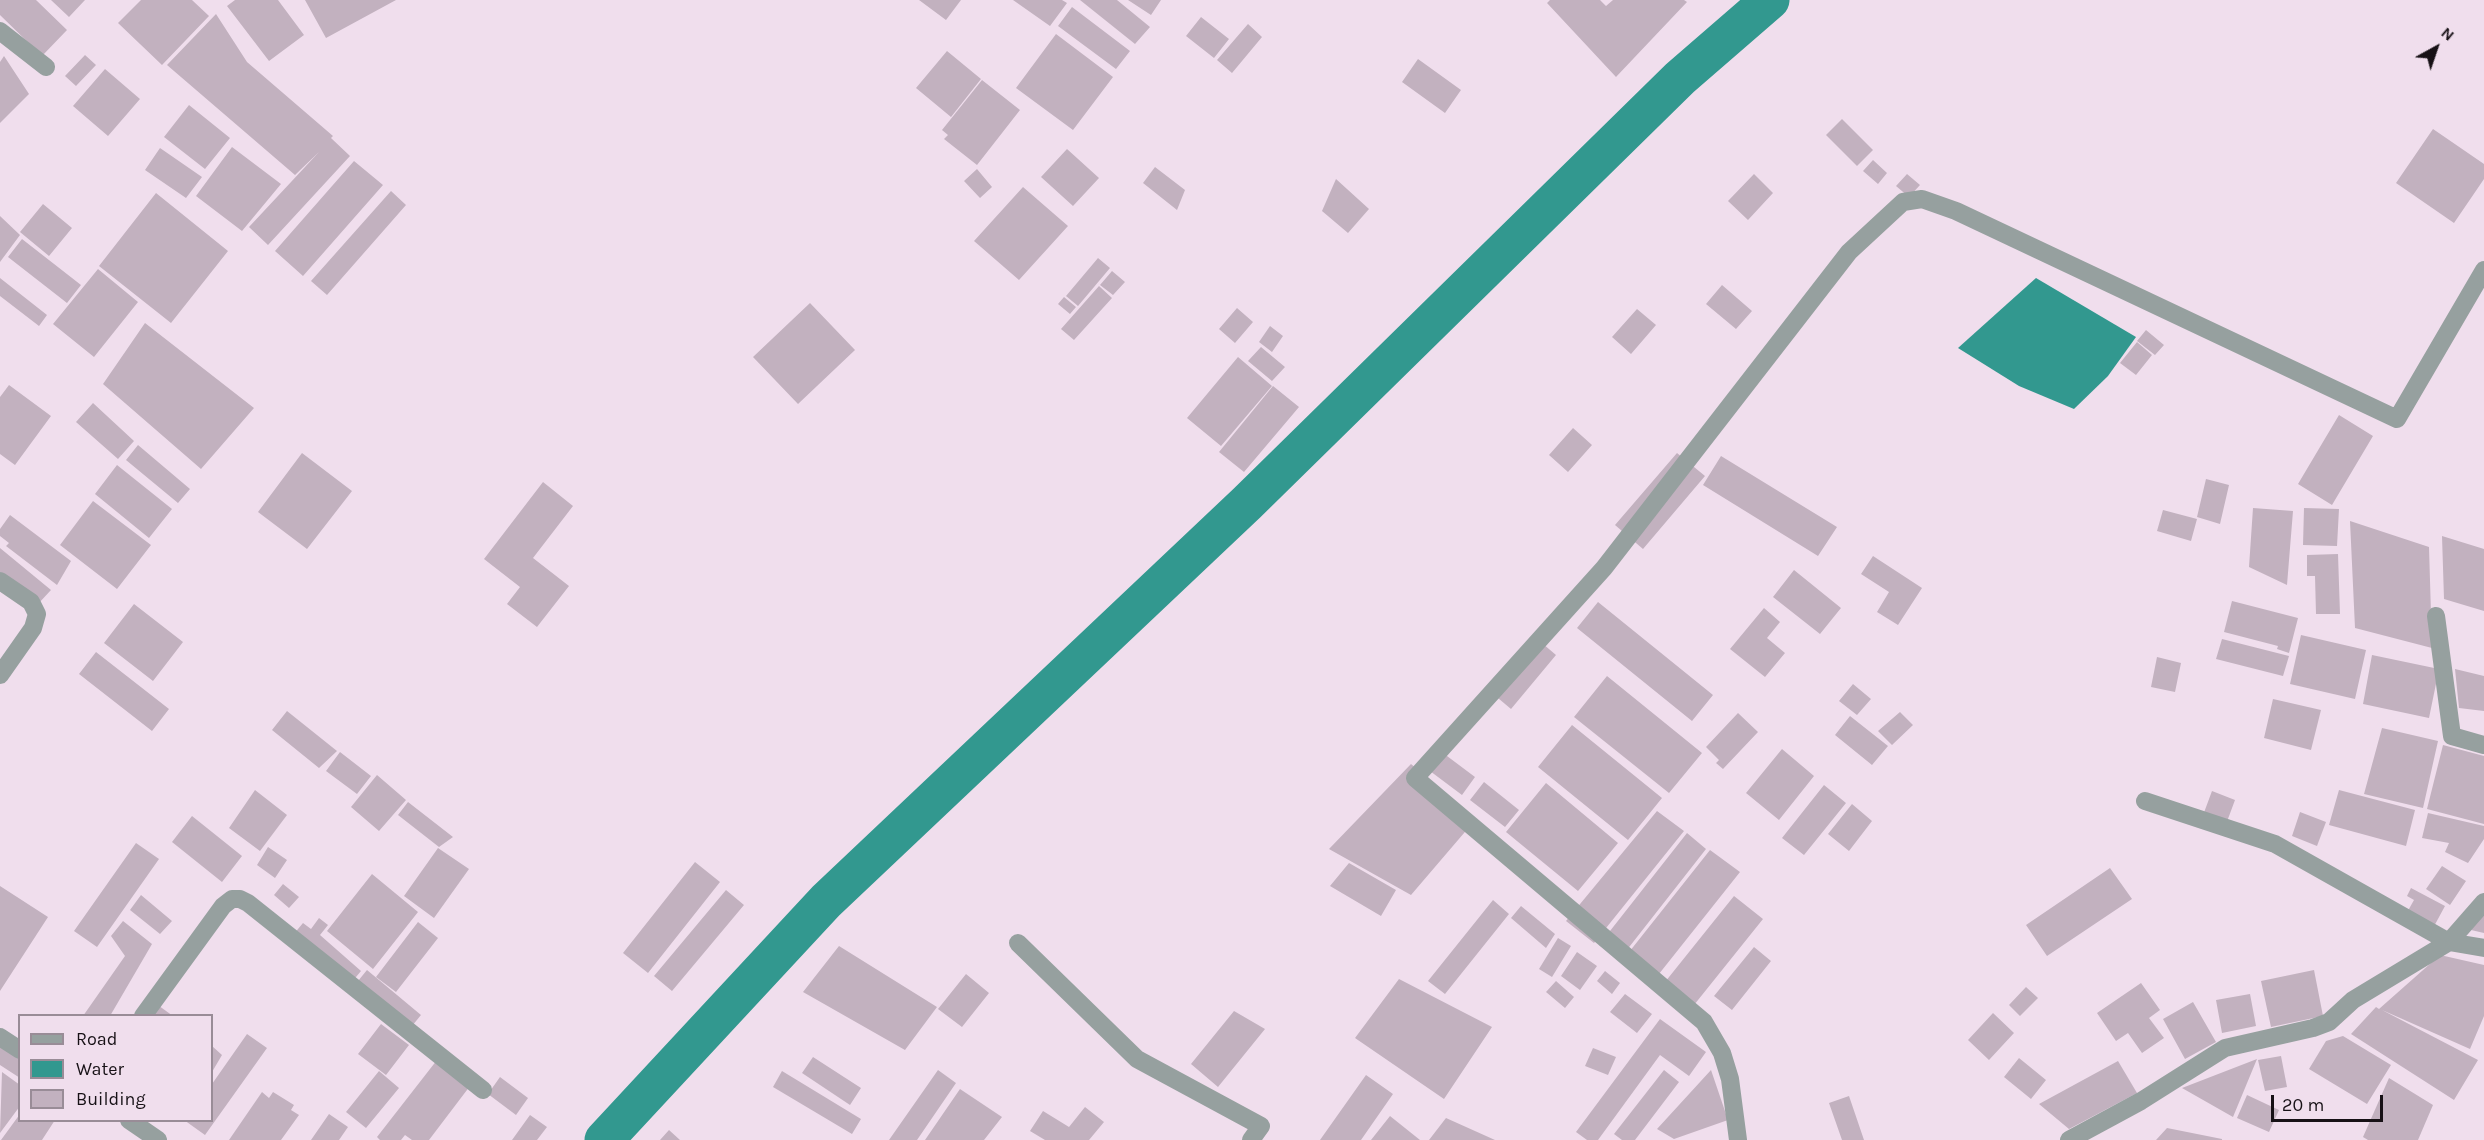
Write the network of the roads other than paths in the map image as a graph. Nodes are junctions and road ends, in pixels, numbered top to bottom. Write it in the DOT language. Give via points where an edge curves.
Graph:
graph roads {
  1 [pos="0,31"];
  2 [pos="46,68"];
  3 [pos="2484,270"];
  4 [pos="0,581"];
  5 [pos="2436,616"];
  6 [pos="0,675"];
  7 [pos="2484,745"];
  8 [pos="2145,801"];
  9 [pos="2484,902"];
  10 [pos="2449,942"];
  11 [pos="1018,943"];
  12 [pos="2484,948"];
  13 [pos="144,1014"];
  14 [pos="0,1037"];
  15 [pos="18,1049"];
  16 [pos="483,1090"];
  17 [pos="132,1122"];
  18 [pos="158,1140"];
  19 [pos="1251,1140"];
  20 [pos="1738,1140"];
  21 [pos="2069,1140"];
  1 -- 2 [label="street"];
  3 -- 20 [label="street" via="2397,418 1956,211 1922,199 1903,202 1849,252 1604,568 1415,778 1704,1022 1722,1053 1730,1079"];
  4 -- 6 [label="street" via="30,602 37,614 33,628"];
  5 -- 7 [label="street" via="2452,736"];
  8 -- 10 [label="street" via="2275,844"];
  9 -- 10 [label="street"];
  10 -- 12 [label="street"];
  10 -- 21 [label="street" via="2353,1000 2329,1022 2225,1048"];
  11 -- 19 [label="street" via="1137,1059 1261,1126"];
  13 -- 16 [label="street" via="224,906 232,899 240,899"];
  14 -- 15 [label="street"];
  17 -- 18 [label="street"];
}
